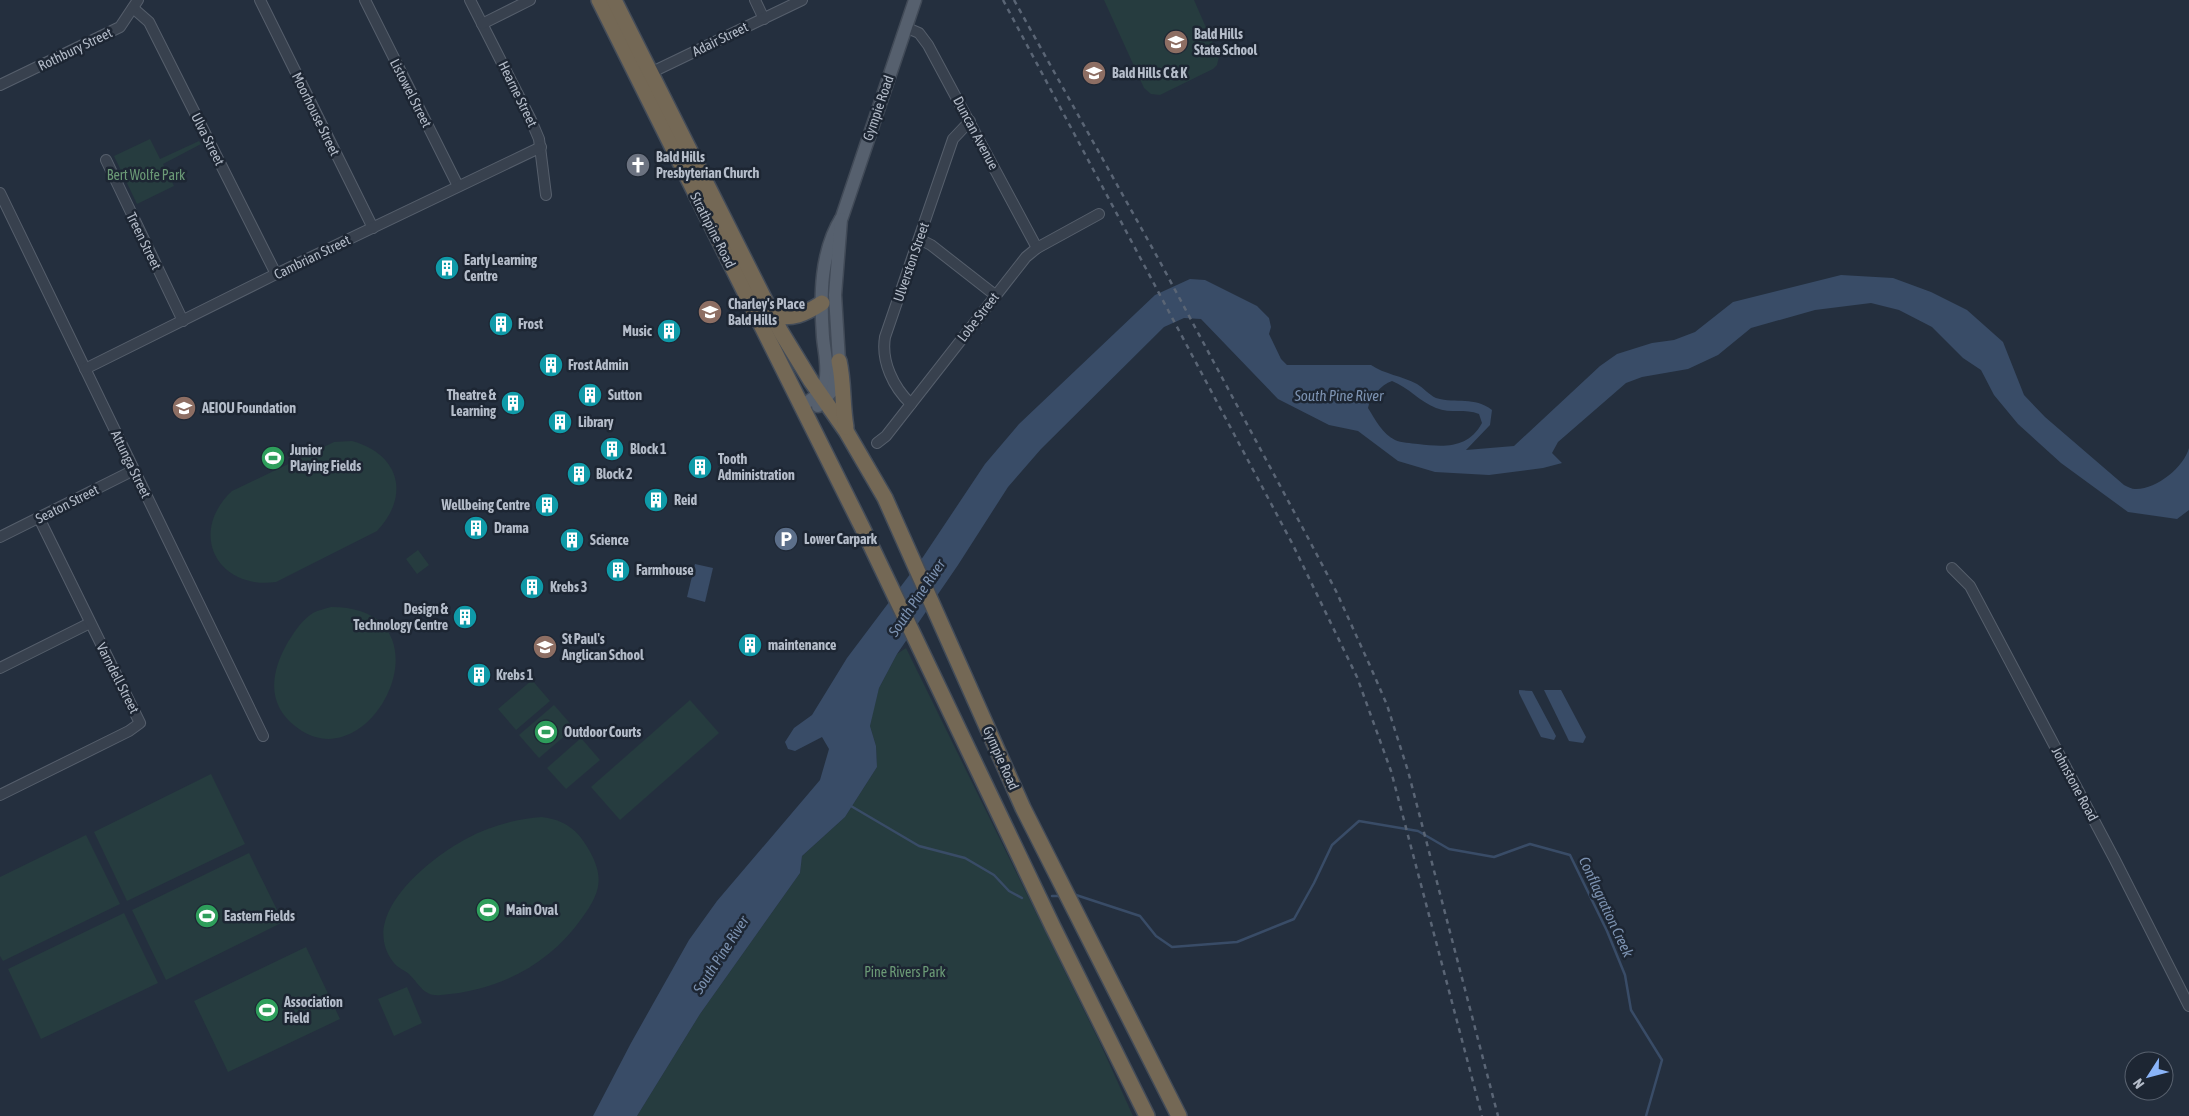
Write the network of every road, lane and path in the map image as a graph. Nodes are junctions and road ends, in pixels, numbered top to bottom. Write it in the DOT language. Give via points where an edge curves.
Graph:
graph roads {
  1 [pos="260,0"];
  2 [pos="365,0"];
  3 [pos="470,0"];
  4 [pos="530,0"];
  5 [pos="599,0"];
  6 [pos="614,0"];
  7 [pos="755,0"];
  8 [pos="802,0"];
  9 [pos="915,0"];
  10 [pos="136,4"];
  11 [pos="764,19"];
  12 [pos="482,24"];
  13 [pos="905,27"];
  14 [pos="644,76"];
  15 [pos="0,85"];
  16 [pos="970,121"];
  17 [pos="541,147"];
  18 [pos="106,160"];
  19 [pos="458,186"];
  20 [pos="0,193"];
  21 [pos="546,195"];
  22 [pos="1099,214"];
  23 [pos="842,217"];
  24 [pos="373,228"];
  25 [pos="919,239"];
  26 [pos="1037,248"];
  27 [pos="276,274"];
  28 [pos="995,295"];
  29 [pos="822,303"];
  30 [pos="772,315"];
  31 [pos="183,321"];
  32 [pos="839,361"];
  33 [pos="85,370"];
  34 [pos="822,397"];
  35 [pos="911,404"];
  36 [pos="803,409"];
  37 [pos="846,431"];
  38 [pos="877,443"];
  39 [pos="134,470"];
  40 [pos="39,518"];
  41 [pos="0,537"];
  42 [pos="1952,568"];
  43 [pos="90,623"];
  44 [pos="0,668"];
  45 [pos="263,736"];
  46 [pos="0,795"];
  47 [pos="2189,1006"];
  48 [pos="1146,1116"];
  49 [pos="1179,1116"];
  1 -- 24 [label="street, Moorhouse Street"];
  2 -- 19 [label="street, Listowel Street"];
  3 -- 12 [label="street, Hearne Street"];
  4 -- 12 [label="street"];
  5 -- 14 [label="highway, Strathpine Road"];
  6 -- 14 [label="highway, Strathpine Road"];
  7 -- 11 [label="street"];
  8 -- 11 [label="street, Adair Street"];
  9 -- 13 [label="main road, Gympie Road"];
  10 -- 15 [label="street, Rothbury Street" via="120,27"];
  10 -- 27 [label="street, Ulva Street" via="149,22"];
  11 -- 14 [label="street, Adair Street"];
  12 -- 17 [label="street, Hearne Street" via="532,120"];
  13 -- 16 [label="street, Duncan Avenue" via="919,33 926,41"];
  13 -- 23 [label="main road, Gympie Road"];
  14 -- 30 [label="highway, Strathpine Road"];
  14 -- 36 [label="highway, Strathpine Road"];
  16 -- 25 [label="street, Ulverston Street" via="953,138"];
  16 -- 26 [label="street, Duncan Avenue"];
  17 -- 19 [label="street, Cambrian Street"];
  17 -- 21 [label="street, Hearne Street"];
  18 -- 31 [label="street, Treen Street"];
  19 -- 24 [label="street, Cambrian Street"];
  20 -- 33 [label="street, Attunga Street"];
  22 -- 26 [label="street, Lobe Street"];
  23 -- 29 [label="main road, Gympie Road" via="832,233 828,248"];
  23 -- 32 [label="main road, Gympie Road" via="835,295"];
  24 -- 27 [label="street, Cambrian Street"];
  25 -- 28 [label="street"];
  25 -- 35 [label="street, Ulverston Street" via="884,344 890,374"];
  26 -- 28 [label="street, Lobe Street" via="1020,263"];
  27 -- 31 [label="street, Cambrian Street"];
  28 -- 35 [label="street, Lobe Street"];
  29 -- 30 [label="highway" via="793,317"];
  29 -- 34 [label="main road, Gympie Road" via="826,372"];
  30 -- 34 [label="highway, Strathpine Road"];
  31 -- 33 [label="street, Cambrian Street"];
  32 -- 34 [label="main road, Gympie Road" via="834,388"];
  32 -- 37 [label="highway"];
  33 -- 39 [label="street, Attunga Street"];
  34 -- 36 [label="main road"];
  34 -- 37 [label="highway, Gympie Road"];
  35 -- 38 [label="street, Lobe Street"];
  36 -- 48 [label="highway, Gympie Road"];
  37 -- 49 [label="highway, Gympie Road" via="892,511 1023,808"];
  39 -- 40 [label="street, Seaton Street"];
  39 -- 45 [label="street, Attunga Street"];
  40 -- 41 [label="street, Seaton Street"];
  40 -- 43 [label="street, Varndell Street"];
  42 -- 47 [label="street, Johnstone Road" via="1966,580 1975,595"];
  43 -- 44 [label="street"];
  43 -- 46 [label="street, Varndell Street" via="140,723"];
}
